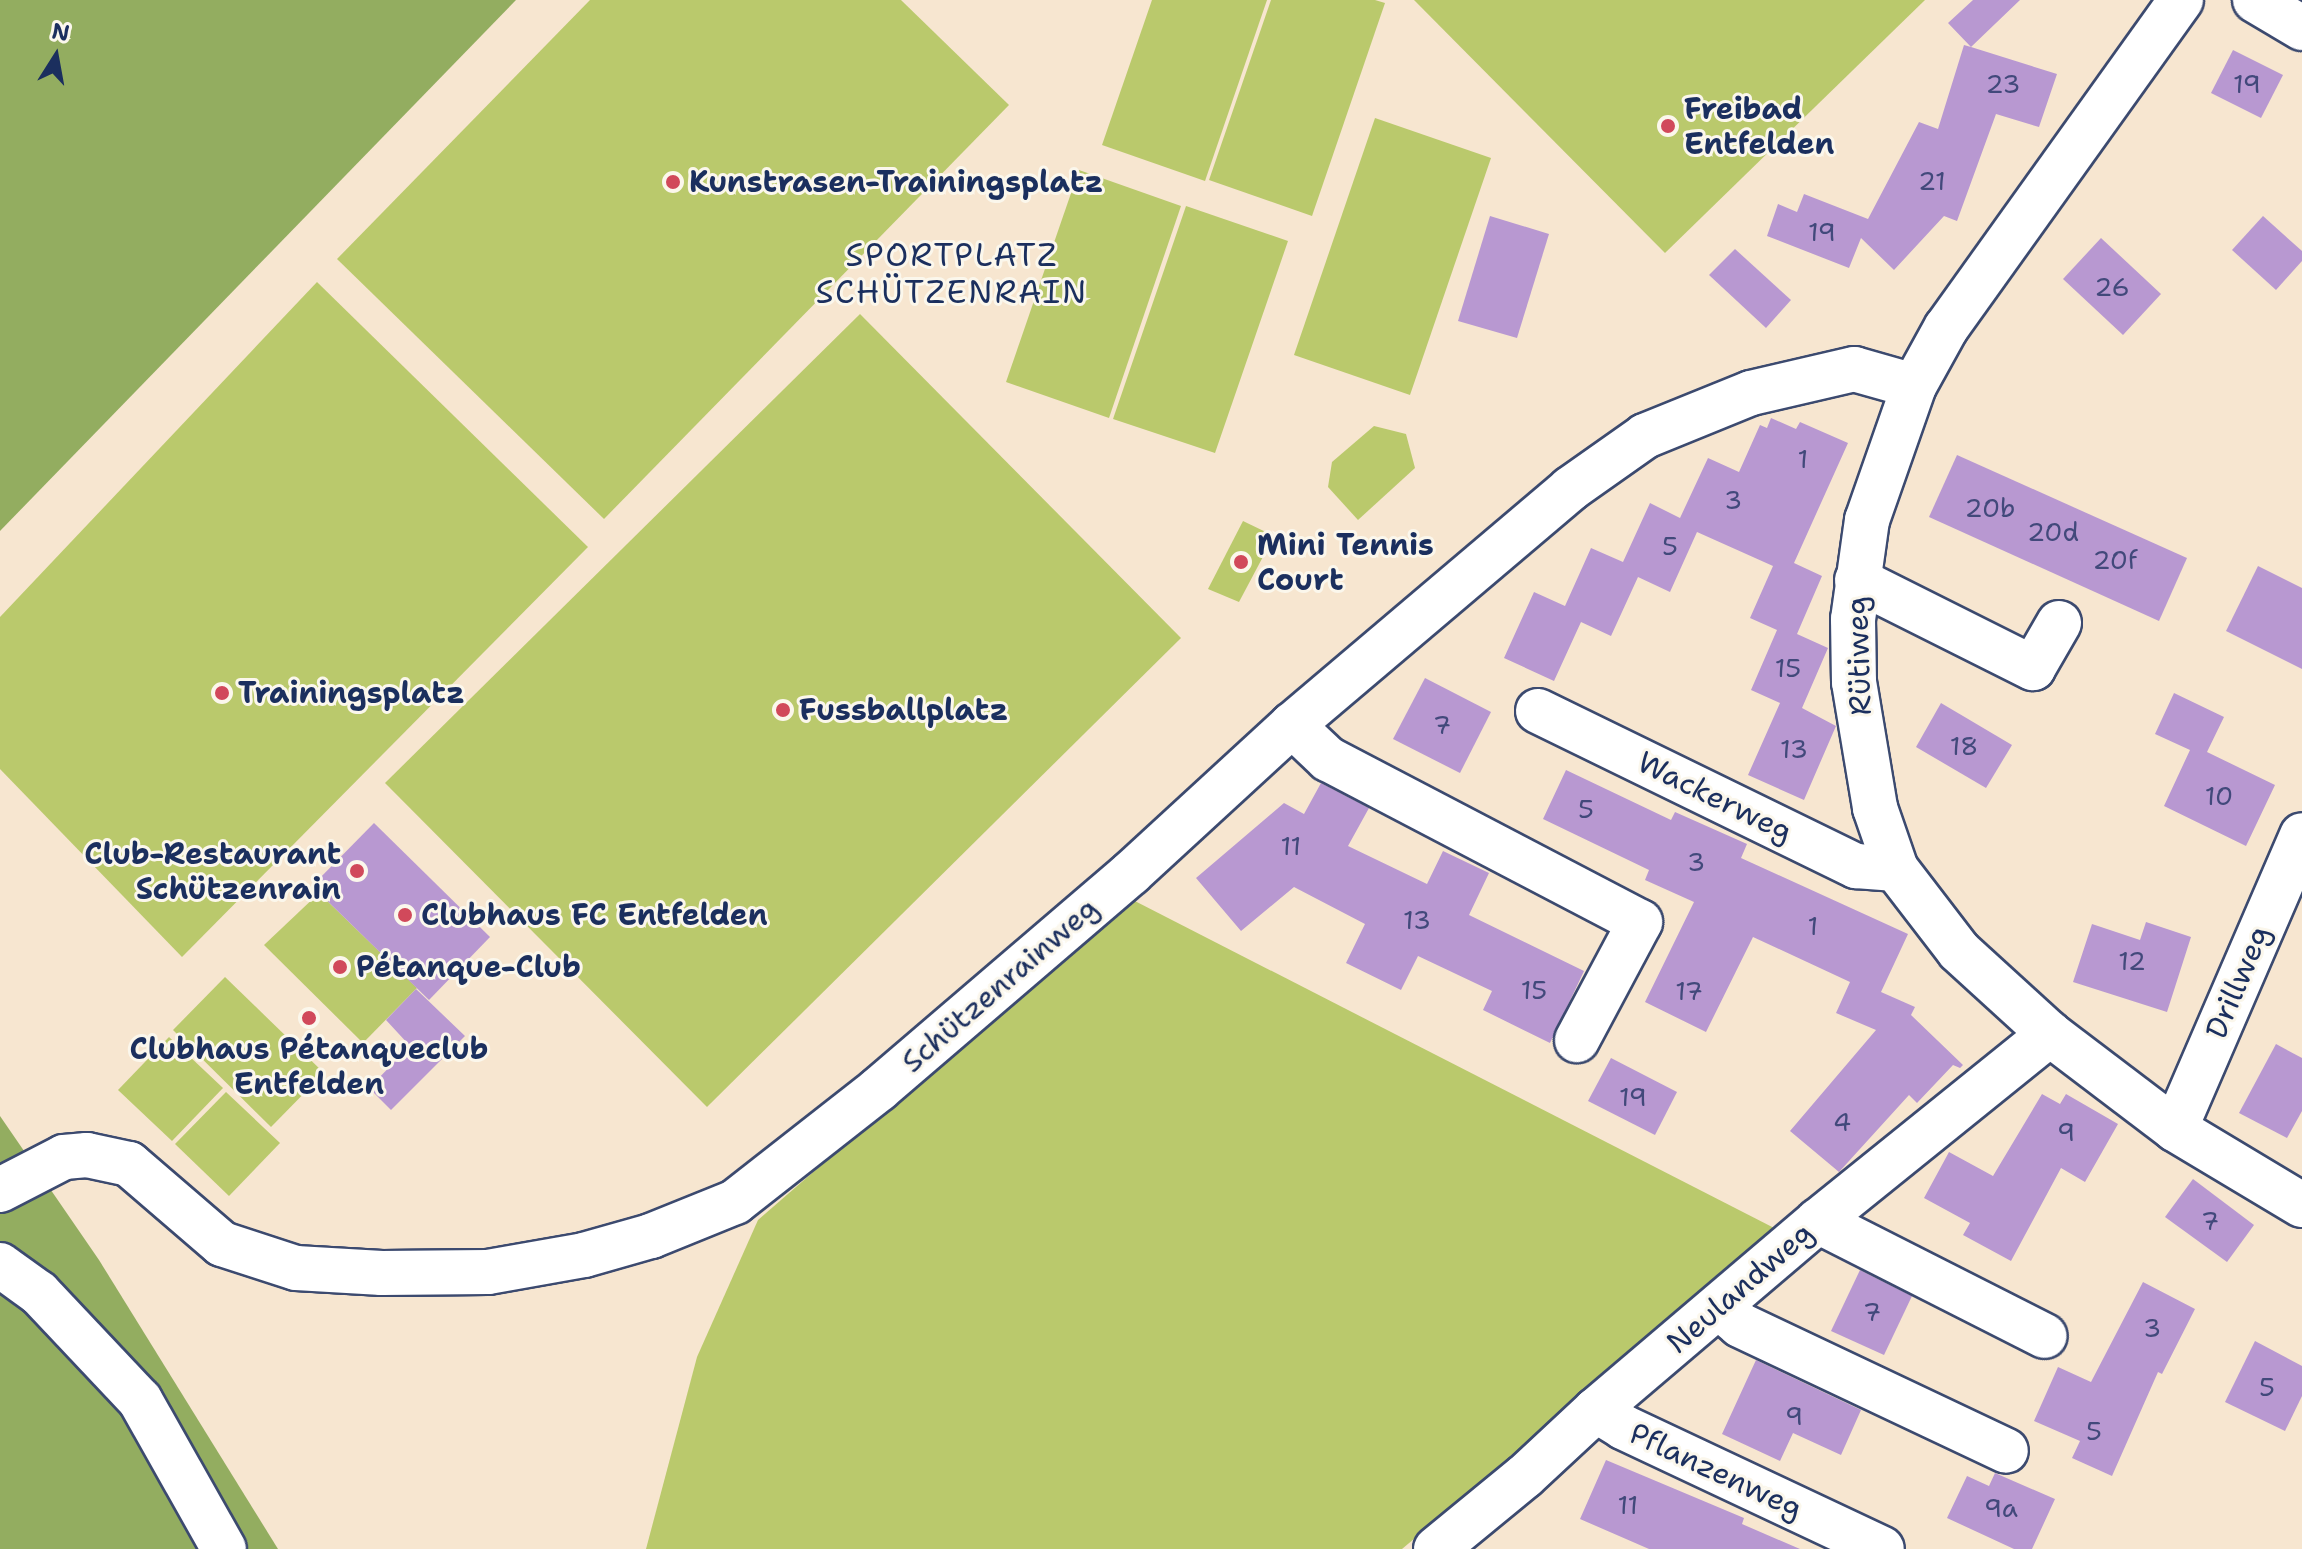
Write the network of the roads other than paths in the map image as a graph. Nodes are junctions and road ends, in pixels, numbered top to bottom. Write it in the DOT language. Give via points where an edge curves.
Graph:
graph roads {
  1 [pos="2181,0"];
  2 [pos="2255,0"];
  3 [pos="2302,28"];
  4 [pos="1914,386"];
  5 [pos="1857,580"];
  6 [pos="2059,623"];
  7 [pos="1538,711"];
  8 [pos="1292,725"];
  9 [pos="2302,835"];
  10 [pos="1896,869"];
  11 [pos="2050,1034"];
  12 [pos="1577,1040"];
  13 [pos="2175,1129"];
  14 [pos="0,1190"];
  15 [pos="2302,1205"];
  16 [pos="1818,1221"];
  17 [pos="0,1265"];
  18 [pos="1720,1308"];
  19 [pos="2045,1336"];
  20 [pos="1596,1410"];
  21 [pos="2006,1451"];
  22 [pos="224,1549"];
  23 [pos="1436,1549"];
  24 [pos="1882,1549"];
  1 -- 4 [label="street, Rütiweg" via="1946,328"];
  2 -- 3 [label="street"];
  4 -- 5 [label="street, Rütiweg" via="1867,520"];
  4 -- 8 [label="street, Schützenrainweg" via="1854,369 1751,393 1645,436 1570,489"];
  5 -- 6 [label="street" via="2033,668"];
  5 -- 10 [label="street, Rütiweg" via="1854,682 1875,808"];
  7 -- 10 [label="street, Wackerweg" via="1856,866"];
  8 -- 12 [label="street" via="1328,759 1640,922"];
  8 -- 14 [label="street, Schützenrainweg" via="1131,873 879,1089 735,1202 651,1236 584,1255 488,1272 296,1268 222,1244 129,1164 87,1155 64,1157"];
  9 -- 13 [label="street, Drillweg"];
  10 -- 11 [label="street, Rütiweg" via="1959,951"];
  11 -- 13 [label="street, Rütiweg"];
  11 -- 16 [label="street, Neulandweg"];
  13 -- 15 [label="street, Rütiweg"];
  16 -- 18 [label="street, Neulandweg"];
  16 -- 19 [label="street"];
  17 -- 22 [label="street" via="39,1293 140,1400"];
  18 -- 20 [label="street, Neulandweg"];
  18 -- 21 [label="street" via="1740,1325"];
  20 -- 23 [label="street, Neulandweg"];
  20 -- 24 [label="street, Pflanzenweg"];
}
